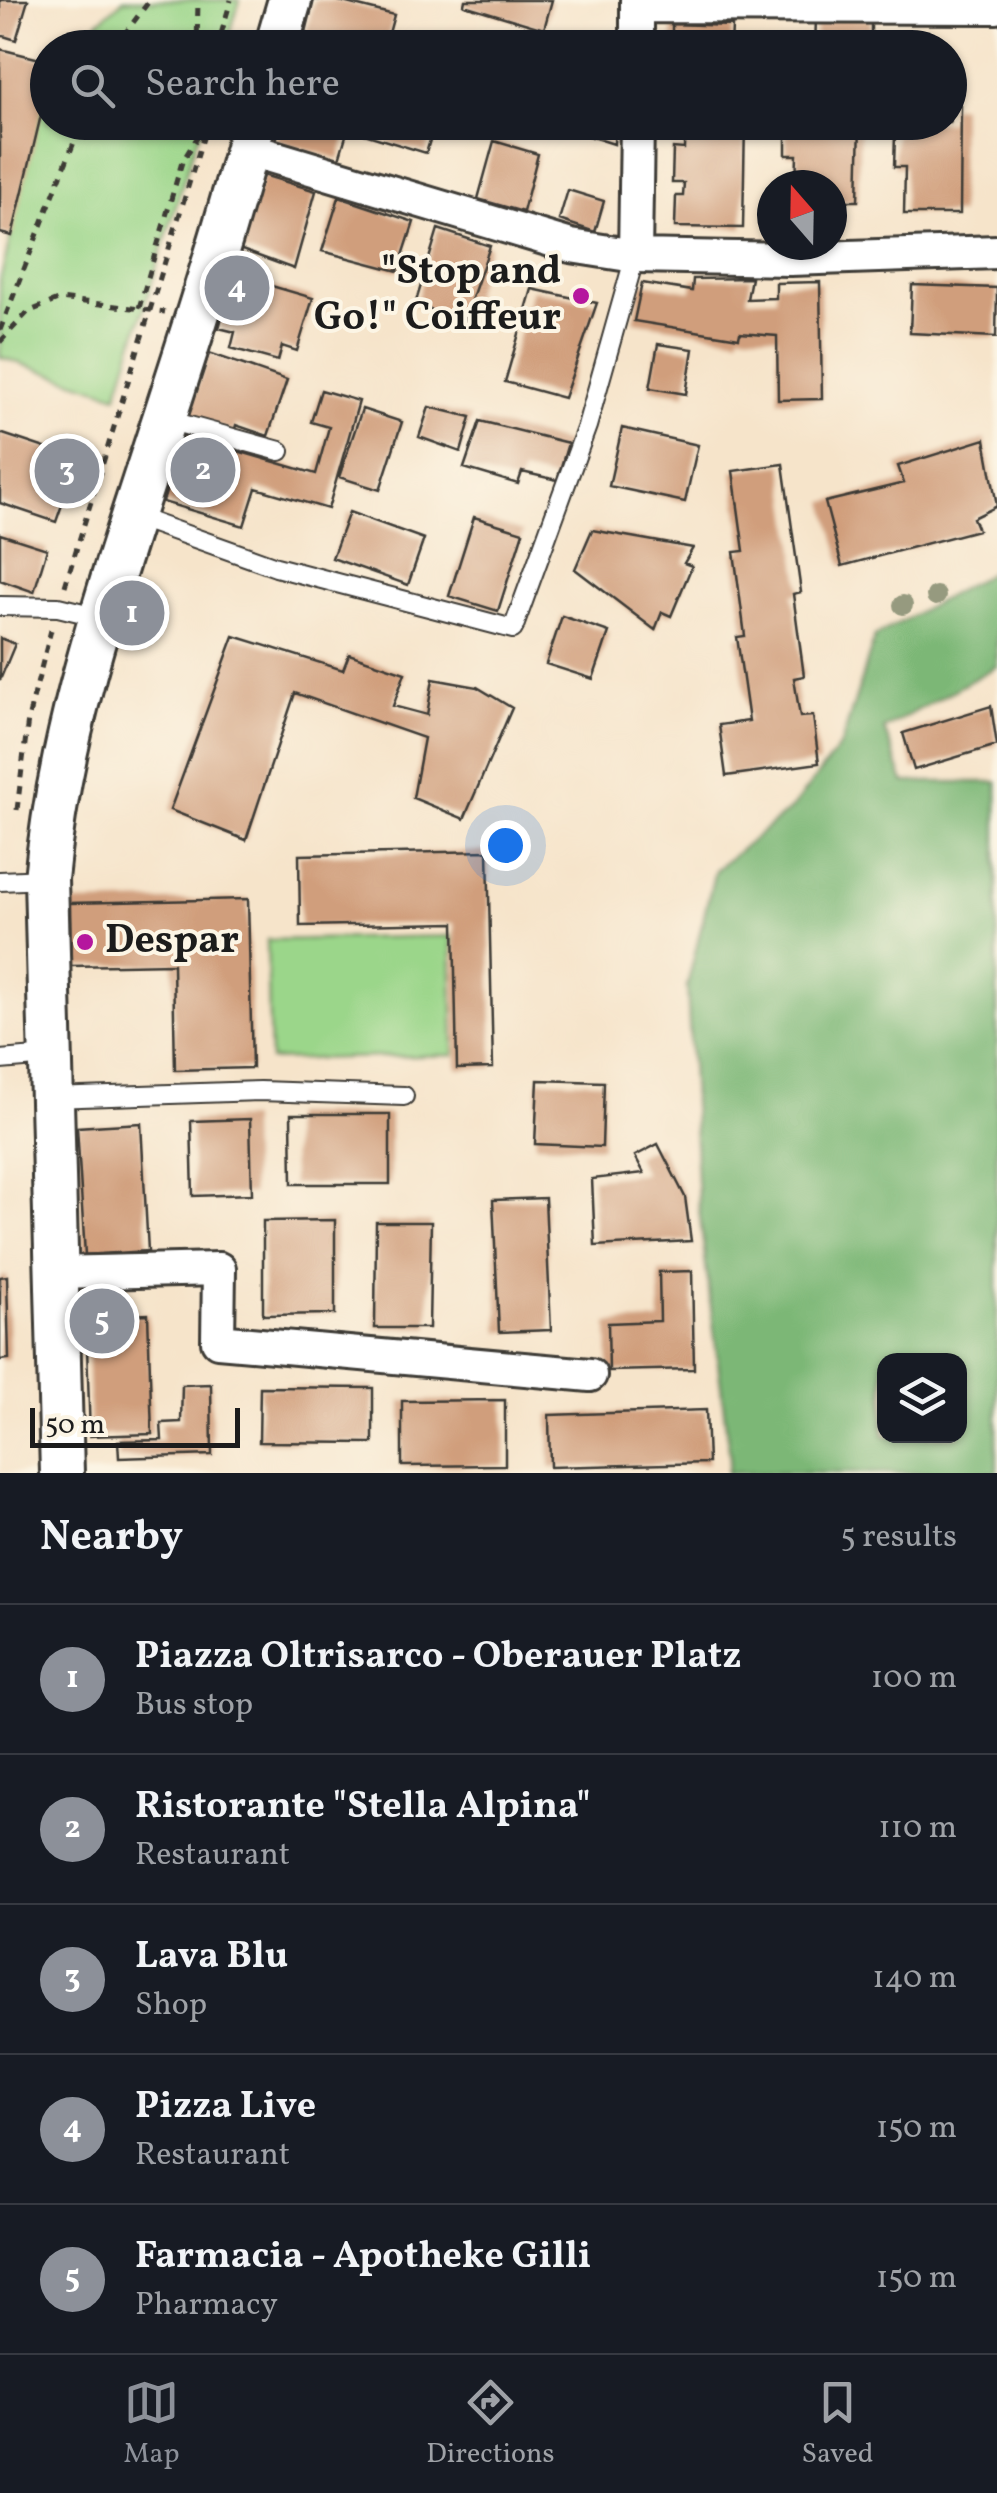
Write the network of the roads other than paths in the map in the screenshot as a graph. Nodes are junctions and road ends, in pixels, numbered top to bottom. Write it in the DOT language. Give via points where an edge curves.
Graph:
graph roads {
  1 [pos="290,0"];
  2 [pos="637,3"];
  3 [pos="997,7"];
  4 [pos="281,30"];
  5 [pos="637,30"];
  6 [pos="249,140"];
  7 [pos="262,140"];
  8 [pos="637,140"];
  9 [pos="997,252"];
  10 [pos="635,256"];
  11 [pos="164,419"];
  12 [pos="280,451"];
  13 [pos="132,516"];
  14 [pos="0,606"];
  15 [pos="100,618"];
  16 [pos="46,879"];
  17 [pos="0,881"];
  18 [pos="50,1056"];
  19 [pos="0,1060"];
  20 [pos="404,1096"];
  21 [pos="51,1098"];
  22 [pos="56,1274"];
  23 [pos="590,1376"];
  24 [pos="62,1473"];
  1 -- 4 [label="street"];
  2 -- 3 [label="street"];
  2 -- 5 [label="street"];
  6 -- 11 [label="street"];
  7 -- 10 [label="street" via="571,246"];
  8 -- 10 [label="street"];
  9 -- 10 [label="street"];
  10 -- 13 [label="lane" via="587,426 513,629 276,567"];
  11 -- 12 [label="lane"];
  11 -- 13 [label="street"];
  13 -- 15 [label="street"];
  14 -- 15 [label="lane" via="58,607"];
  15 -- 16 [label="street" via="58,779"];
  16 -- 17 [label="lane"];
  16 -- 18 [label="street"];
  18 -- 19 [label="lane"];
  18 -- 21 [label="street"];
  20 -- 21 [label="lane"];
  21 -- 22 [label="street"];
  22 -- 23 [label="street" via="219,1269 218,1342"];
  22 -- 24 [label="street"];
}
